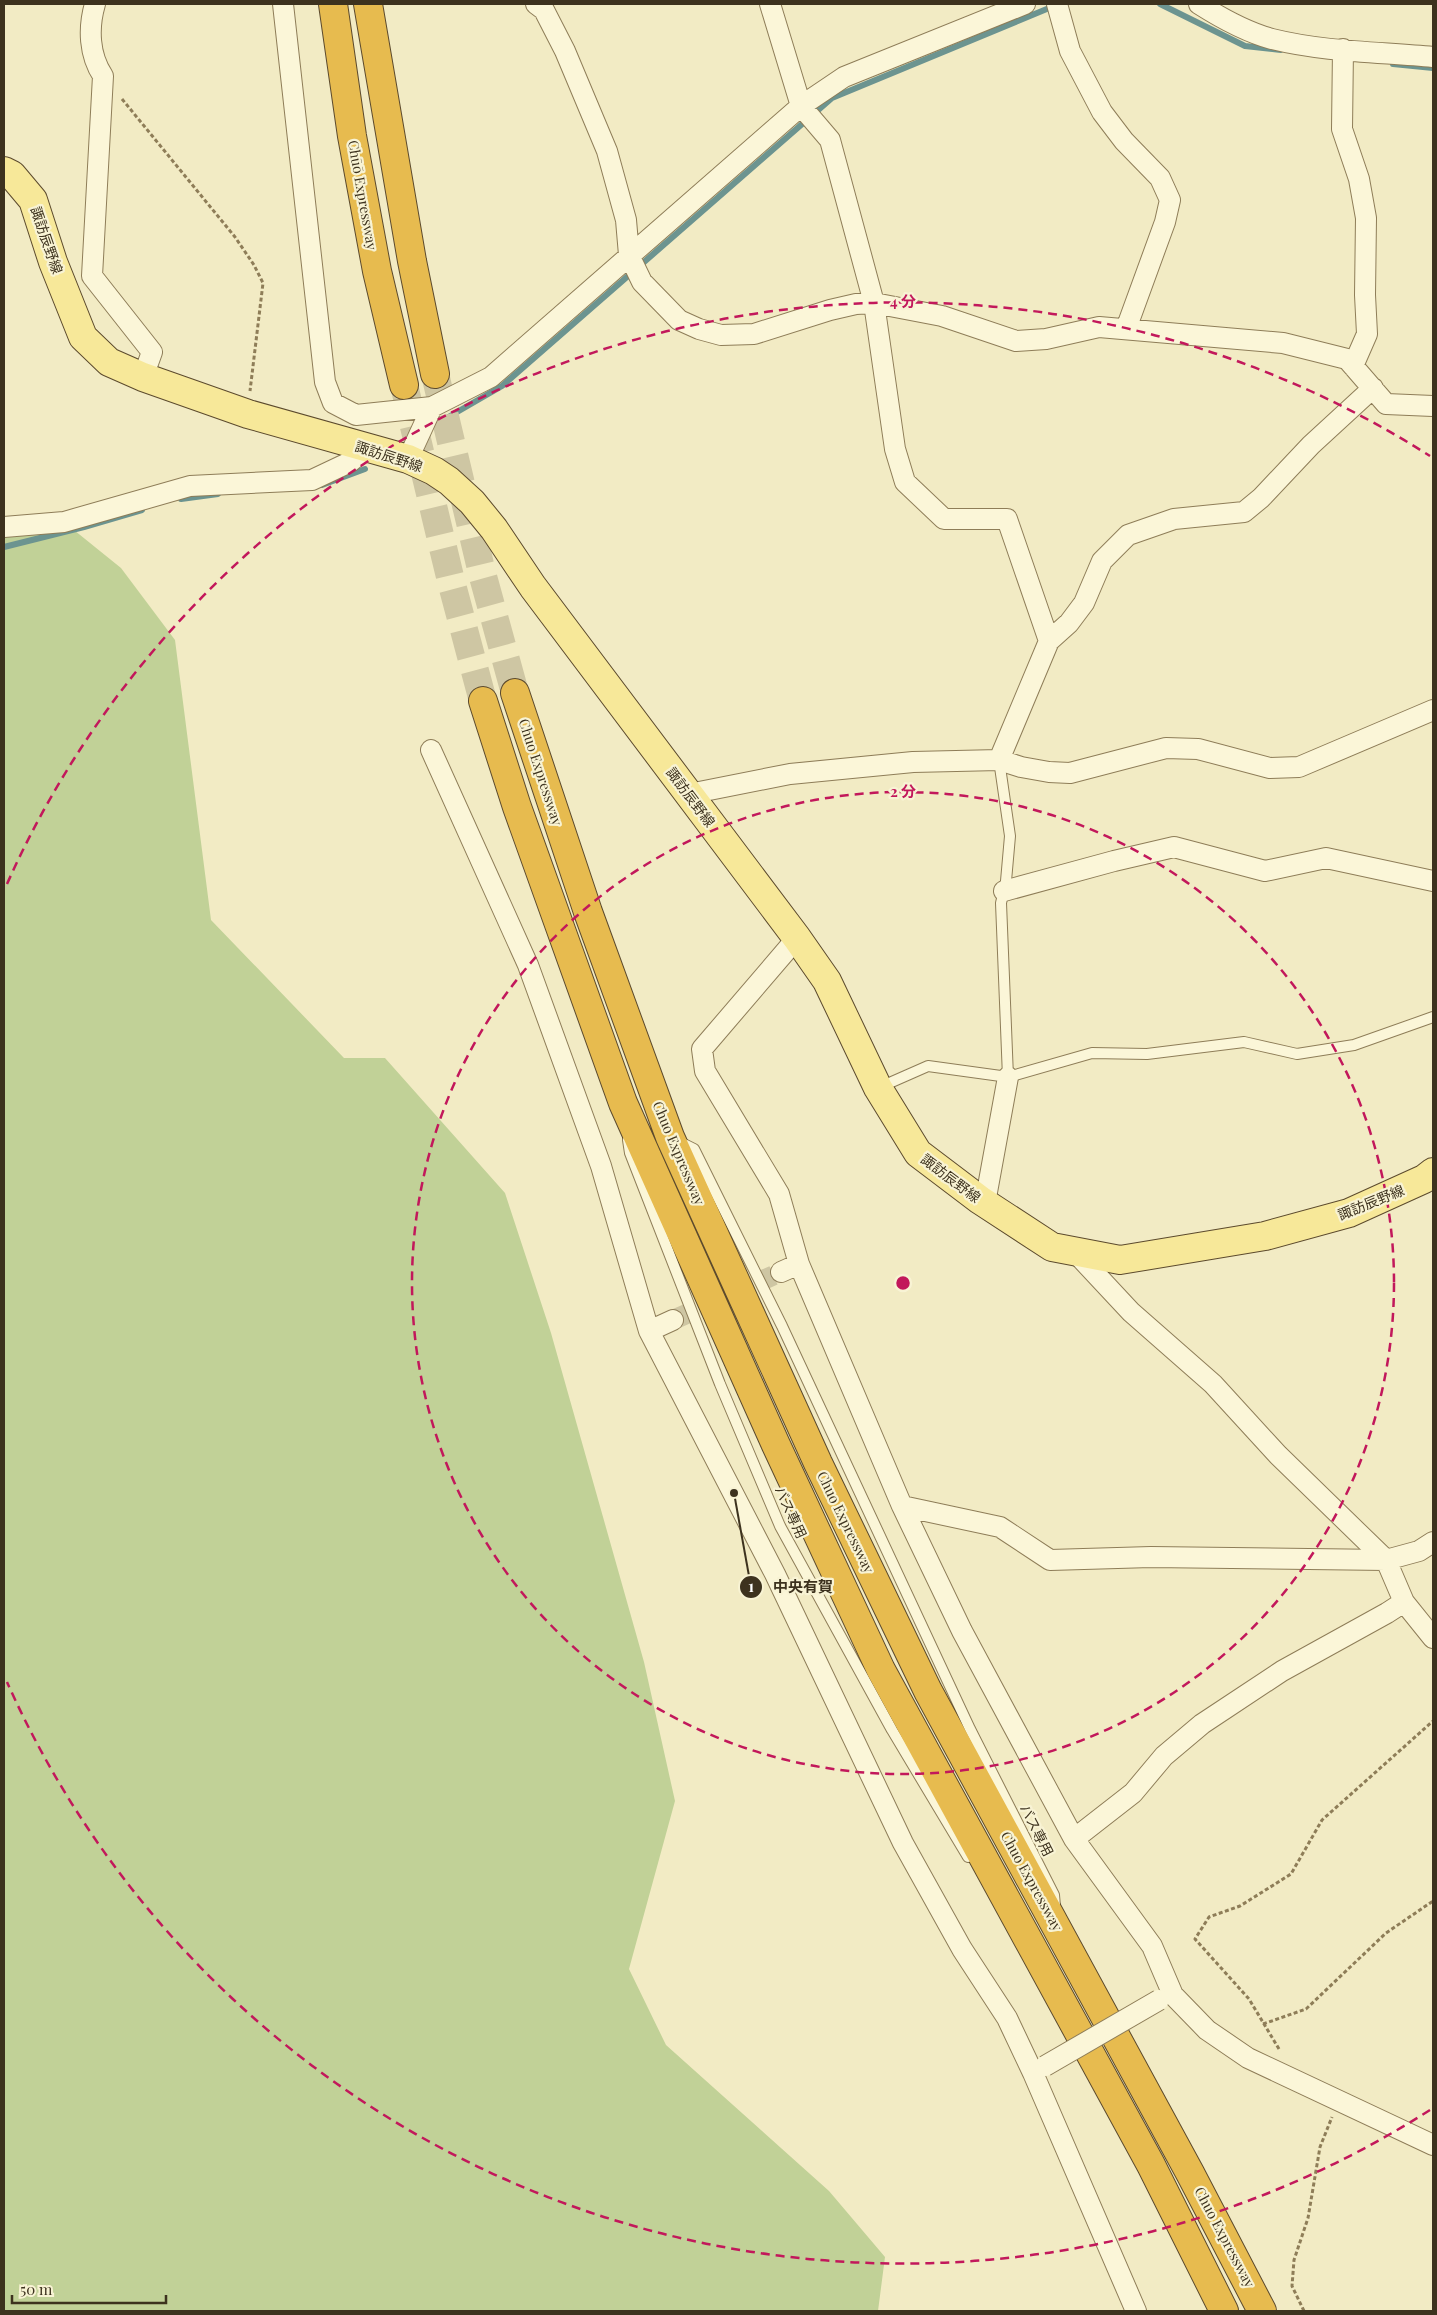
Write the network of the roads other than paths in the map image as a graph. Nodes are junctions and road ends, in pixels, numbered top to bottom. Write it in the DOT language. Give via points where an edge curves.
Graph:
graph roads {
  1 [pos="95,4"];
  2 [pos="283,4"];
  3 [pos="333,4"];
  4 [pos="368,4"];
  5 [pos="536,4"];
  6 [pos="770,4"];
  7 [pos="1026,4"];
  8 [pos="1057,4"];
  9 [pos="1199,4"];
  10 [pos="1343,49"];
  11 [pos="1433,56"];
  12 [pos="801,106"];
  13 [pos="4,171"];
  14 [pos="629,255"];
  15 [pos="874,303"];
  16 [pos="1126,329"];
  17 [pos="1353,366"];
  18 [pos="435,374"];
  19 [pos="143,377"];
  20 [pos="404,385"];
  21 [pos="1373,388"];
  22 [pos="1433,406"];
  23 [pos="432,407"];
  24 [pos="367,448"];
  25 [pos="408,459"];
  26 [pos="4,527"];
  27 [pos="1049,640"];
  28 [pos="515,693"];
  29 [pos="484,701"];
  30 [pos="1433,710"];
  31 [pos="431,750"];
  32 [pos="999,760"];
  33 [pos="689,794"];
  34 [pos="1433,881"];
  35 [pos="1004,891"];
  36 [pos="797,938"];
  37 [pos="1433,1017"];
  38 [pos="1008,1077"];
  39 [pos="878,1088"];
  40 [pos="623,1103"];
  41 [pos="1433,1172"];
  42 [pos="985,1203"];
  43 [pos="1075,1252"];
  44 [pos="673,1320"];
  45 [pos="649,1331"];
  46 [pos="902,1506"];
  47 [pos="1433,1542"];
  48 [pos="1386,1560"];
  49 [pos="1404,1602"];
  50 [pos="1433,1638"];
  51 [pos="1074,1839"];
  52 [pos="972,1864"];
  53 [pos="982,1881"];
  54 [pos="1005,1897"];
  55 [pos="1166,1997"];
  56 [pos="1039,2069"];
  57 [pos="1433,2145"];
  58 [pos="1136,2311"];
  59 [pos="1224,2311"];
  60 [pos="1262,2311"];
  1 -- 19 [label="street" via="90,33 96,65 103,76 92,276 152,352"];
  2 -- 23 [label="street" via="325,382 333,403 356,415"];
  3 -- 20 [label="highway, Chūō Expressway" via="352,136 377,271"];
  4 -- 18 [label="highway" via="410,251"];
  5 -- 14 [label="street" via="544,10 565,52 607,151 626,220"];
  6 -- 12 [label="street"];
  7 -- 12 [label="street" via="844,77"];
  8 -- 16 [label="street" via="1070,51 1102,112 1124,141 1160,178 1170,200"];
  9 -- 10 [label="street" via="1221,18 1271,38"];
  10 -- 11 [label="street"];
  10 -- 17 [label="street" via="1342,129 1359,179 1366,218 1368,334"];
  12 -- 14 [label="street"];
  12 -- 15 [label="street" via="830,140"];
  13 -- 19 [label="main road, 諏訪辰野線" via="12,175 33,200 83,337 109,362"];
  14 -- 15 [label="street" via="642,282 679,320 721,334 754,334 830,310"];
  14 -- 23 [label="street" via="491,377"];
  15 -- 16 [label="street" via="942,316 1016,341 1046,339 1098,327"];
  15 -- 27 [label="street" via="895,449 905,482 944,519 1007,520"];
  16 -- 17 [label="street" via="1282,342 1347,359"];
  17 -- 21 [label="street"];
  19 -- 24 [label="main road, 諏訪辰野線" via="248,414"];
  21 -- 22 [label="street" via="1386,404"];
  21 -- 27 [label="street" via="1244,512 1174,519 1128,535 1102,561 1084,603 1069,623"];
  23 -- 25 [label="street"];
  24 -- 25 [label="main road, 諏訪辰野線"];
  24 -- 26 [label="street" via="350,462 312,480 190,486 64,522"];
  25 -- 33 [label="main road, 諏訪辰野線" via="449,480 472,502"];
  27 -- 32 [label="street"];
  28 -- 60 [label="highway, Chuo Expressway" via="588,912 670,1137 818,1463 928,1691 1195,2181"];
  29 -- 40 [label="highway" via="517,807"];
  30 -- 32 [label="street" via="1299,767 1270,768 1198,749 1166,748 1070,773 1020,767"];
  31 -- 45 [label="street" via="528,965 601,1166"];
  32 -- 33 [label="street" via="912,762 790,774"];
  32 -- 35 [label="lane" via="1010,836"];
  33 -- 36 [label="main road, 諏訪辰野線"];
  34 -- 35 [label="street" via="1326,858 1264,871 1174,847"];
  35 -- 38 [label="lane" via="1001,903"];
  36 -- 39 [label="main road, 諏訪辰野線" via="827,981"];
  36 -- 46 [label="street" via="702,1049 705,1070 779,1194 790,1268"];
  37 -- 38 [label="lane" via="1354,1045 1296,1054 1244,1042 1147,1054 1092,1053"];
  38 -- 39 [label="lane" via="928,1066"];
  38 -- 42 [label="street"];
  39 -- 42 [label="main road, 諏訪辰野線" via="918,1153"];
  40 -- 52 [label="lane, バス専用" via="630,1153 720,1384 780,1526 892,1730"];
  40 -- 54 [label="highway" via="881,1670"];
  41 -- 43 [label="main road, 諏訪辰野線" via="1349,1213 1265,1236 1120,1260"];
  42 -- 43 [label="main road, 諏訪辰野線" via="1052,1247"];
  43 -- 48 [label="street" via="1131,1312 1213,1384 1278,1455"];
  44 -- 45 [label="street"];
  45 -- 56 [label="street" via="775,1574 903,1843 962,1949"];
  46 -- 48 [label="street" via="1000,1527 1050,1560 1151,1557"];
  46 -- 51 [label="street" via="962,1631"];
  47 -- 48 [label="street" via="1419,1551"];
  48 -- 49 [label="street"];
  49 -- 50 [label="street"];
  49 -- 51 [label="street" via="1282,1670 1202,1724 1164,1756 1133,1793"];
  51 -- 55 [label="street" via="1152,1946"];
  53 -- 54 [label="lane"];
  54 -- 59 [label="highway" via="1150,2165"];
  55 -- 56 [label="street, bridge"];
  55 -- 57 [label="street" via="1248,2058"];
  56 -- 58 [label="street"];
}
